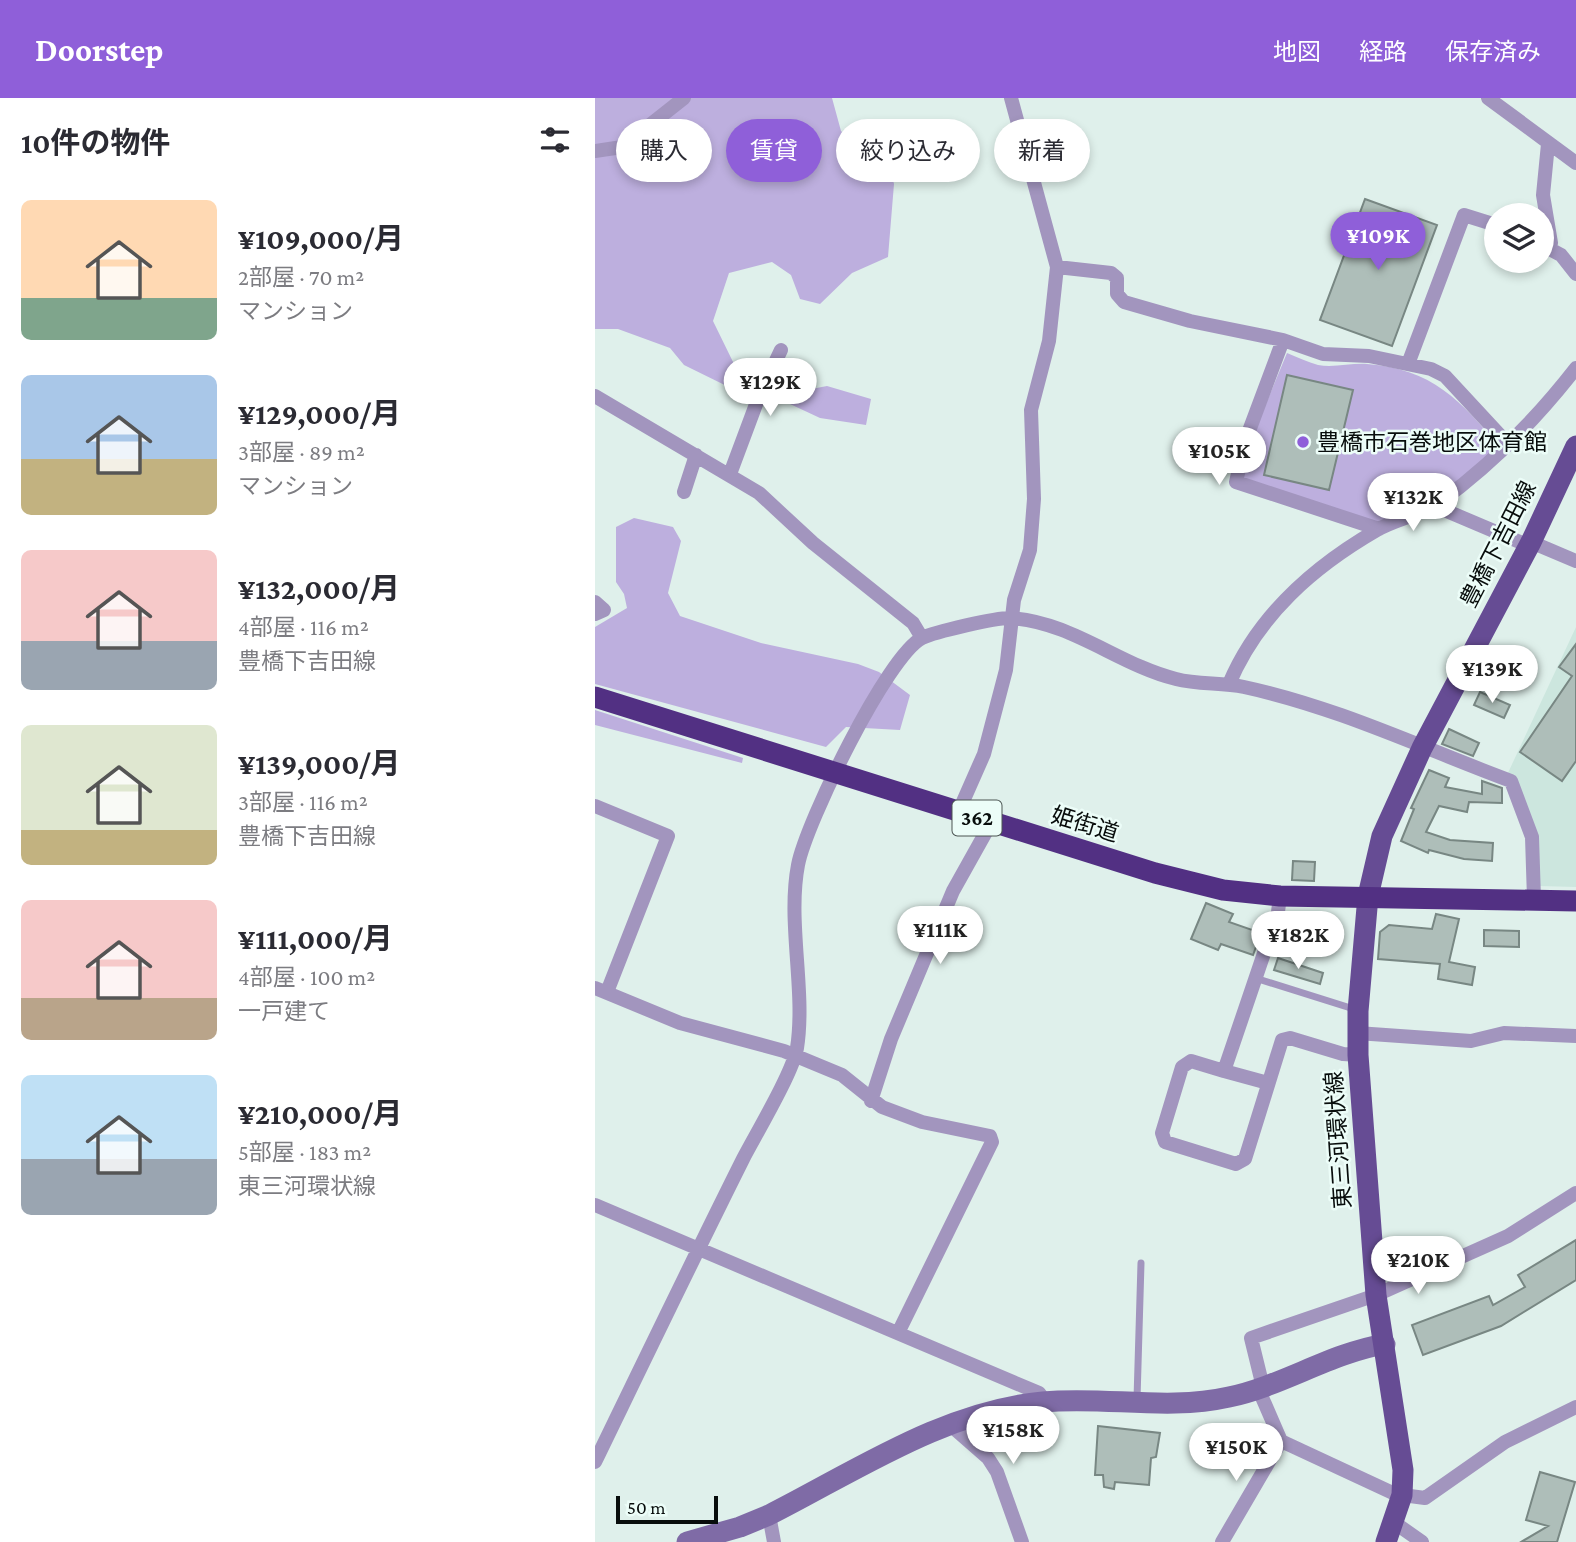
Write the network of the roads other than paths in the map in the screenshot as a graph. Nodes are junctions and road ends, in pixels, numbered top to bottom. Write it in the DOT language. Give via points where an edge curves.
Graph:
graph roads {
  1 [pos="684,98"];
  2 [pos="1011,98"];
  3 [pos="1488,98"];
  4 [pos="1548,144"];
  5 [pos="595,151"];
  6 [pos="1575,160"];
  7 [pos="1544,203"];
  8 [pos="1484,221"];
  9 [pos="1554,252"];
  10 [pos="1057,267"];
  11 [pos="1576,274"];
  12 [pos="1283,340"];
  13 [pos="781,350"];
  14 [pos="1408,364"];
  15 [pos="1576,368"];
  16 [pos="595,396"];
  17 [pos="1508,444"];
  18 [pos="1576,446"];
  19 [pos="696,455"];
  20 [pos="730,474"];
  21 [pos="684,492"];
  22 [pos="1439,503"];
  23 [pos="1379,529"];
  24 [pos="1530,544"];
  25 [pos="1576,561"];
  26 [pos="595,602"];
  27 [pos="595,614"];
  28 [pos="1011,618"];
  29 [pos="922,638"];
  30 [pos="1229,684"];
  31 [pos="595,697"];
  32 [pos="1422,748"];
  33 [pos="833,772"];
  34 [pos="595,806"];
  35 [pos="958,813"];
  36 [pos="991,822"];
  37 [pos="1280,896"];
  38 [pos="1368,896"];
  39 [pos="1534,900"];
  40 [pos="1576,901"];
  41 [pos="1254,977"];
  42 [pos="601,990"];
  43 [pos="1358,1011"];
  44 [pos="1357,1033"];
  45 [pos="1576,1036"];
  46 [pos="795,1055"];
  47 [pos="1358,1055"];
  48 [pos="1224,1071"];
  49 [pos="1268,1083"];
  50 [pos="871,1101"];
  51 [pos="1576,1193"];
  52 [pos="595,1205"];
  53 [pos="698,1251"];
  54 [pos="1141,1263"];
  55 [pos="1376,1296"];
  56 [pos="898,1333"];
  57 [pos="1385,1344"];
  58 [pos="1261,1388"];
  59 [pos="1045,1401"];
  60 [pos="1136,1403"];
  61 [pos="1576,1407"];
  62 [pos="948,1423"];
  63 [pos="1281,1441"];
  64 [pos="595,1462"];
  65 [pos="1402,1495"];
  66 [pos="769,1515"];
  67 [pos="1390,1532"];
  68 [pos="687,1542"];
  69 [pos="774,1542"];
  70 [pos="1022,1542"];
  71 [pos="1222,1542"];
  72 [pos="1422,1542"];
  1 -- 5 [label="street" via="622,147"];
  2 -- 10 [label="street"];
  3 -- 4 [label="street"];
  4 -- 6 [label="street"];
  4 -- 7 [label="street"];
  8 -- 14 [label="street" via="1464,215"];
  9 -- 11 [label="street"];
  10 -- 12 [label="street" via="1111,272 1124,302"];
  10 -- 28 [label="street" via="1049,341 1030,419 1033,533"];
  12 -- 14 [label="street" via="1323,354"];
  12 -- 23 [label="street" via="1246,439 1236,482"];
  13 -- 20 [label="street"];
  14 -- 17 [label="street" via="1445,376"];
  15 -- 17 [label="street"];
  16 -- 19 [label="street"];
  17 -- 22 [label="street"];
  18 -- 24 [label="main road, 豊橋下吉田線"];
  19 -- 20 [label="street"];
  19 -- 21 [label="street"];
  20 -- 29 [label="street" via="759,493 903,615"];
  22 -- 23 [label="street"];
  22 -- 24 [label="street" via="1442,509"];
  23 -- 30 [label="street" via="1304,578 1270,615"];
  24 -- 25 [label="street"];
  24 -- 32 [label="main road, 豊橋下吉田線"];
  26 -- 27 [label="street" via="604,610"];
  28 -- 29 [label="street"];
  28 -- 30 [label="street" via="1078,635 1178,680"];
  28 -- 35 [label="street" via="1006,670 984,754"];
  29 -- 33 [label="street" via="889,675"];
  30 -- 32 [label="street" via="1342,715"];
  31 -- 33 [label="highway, 姫街道 / 362"];
  32 -- 38 [label="main road, 豊橋下吉田線" via="1382,836"];
  32 -- 39 [label="street" via="1511,781 1532,837"];
  33 -- 35 [label="highway, 姫街道 / 362"];
  33 -- 46 [label="street" via="798,864"];
  34 -- 42 [label="street" via="669,836"];
  35 -- 36 [label="highway, 姫街道 / 362"];
  36 -- 37 [label="highway, 姫街道 / 362" via="1166,876 1223,890"];
  36 -- 50 [label="street" via="953,891 891,1039"];
  37 -- 38 [label="highway, 姫街道 / 362"];
  37 -- 41 [label="street"];
  38 -- 39 [label="highway, 姫街道 / 362"];
  38 -- 43 [label="main road, 東三河環状線"];
  39 -- 40 [label="highway, 姫街道 / 362"];
  41 -- 43 [label="lane"];
  41 -- 48 [label="street"];
  42 -- 46 [label="street" via="680,1023"];
  43 -- 44 [label="main road, 東三河環状線"];
  44 -- 45 [label="street" via="1471,1041 1504,1033"];
  44 -- 47 [label="main road, 東三河環状線"];
  46 -- 50 [label="street" via="842,1075"];
  46 -- 53 [label="street"];
  47 -- 49 [label="street" via="1290,1038 1282,1040"];
  47 -- 55 [label="main road, 東三河環状線"];
  48 -- 49 [label="street"];
  48 -- 49 [label="street" via="1191,1061 1182,1067 1162,1133 1165,1142 1236,1164 1245,1159"];
  50 -- 56 [label="street" via="922,1122 990,1136 992,1142"];
  51 -- 55 [label="street" via="1508,1236"];
  52 -- 53 [label="street"];
  53 -- 56 [label="street"];
  53 -- 64 [label="street"];
  54 -- 60 [label="lane"];
  55 -- 57 [label="main road, 東三河環状線"];
  55 -- 58 [label="street" via="1251,1338"];
  56 -- 59 [label="street" via="1039,1393"];
  57 -- 58 [label="street"];
  57 -- 65 [label="main road, 東三河環状線" via="1399,1433"];
  58 -- 60 [label="street" via="1201,1402"];
  58 -- 63 [label="street"];
  59 -- 60 [label="street"];
  59 -- 62 [label="street"];
  61 -- 65 [label="street" via="1505,1442 1425,1497"];
  62 -- 66 [label="street"];
  62 -- 70 [label="street" via="988,1458 997,1472"];
  63 -- 65 [label="street"];
  63 -- 71 [label="street"];
  65 -- 67 [label="main road, 東三河環状線"];
  66 -- 68 [label="street"];
  66 -- 69 [label="street"];
  67 -- 72 [label="street"];
}
